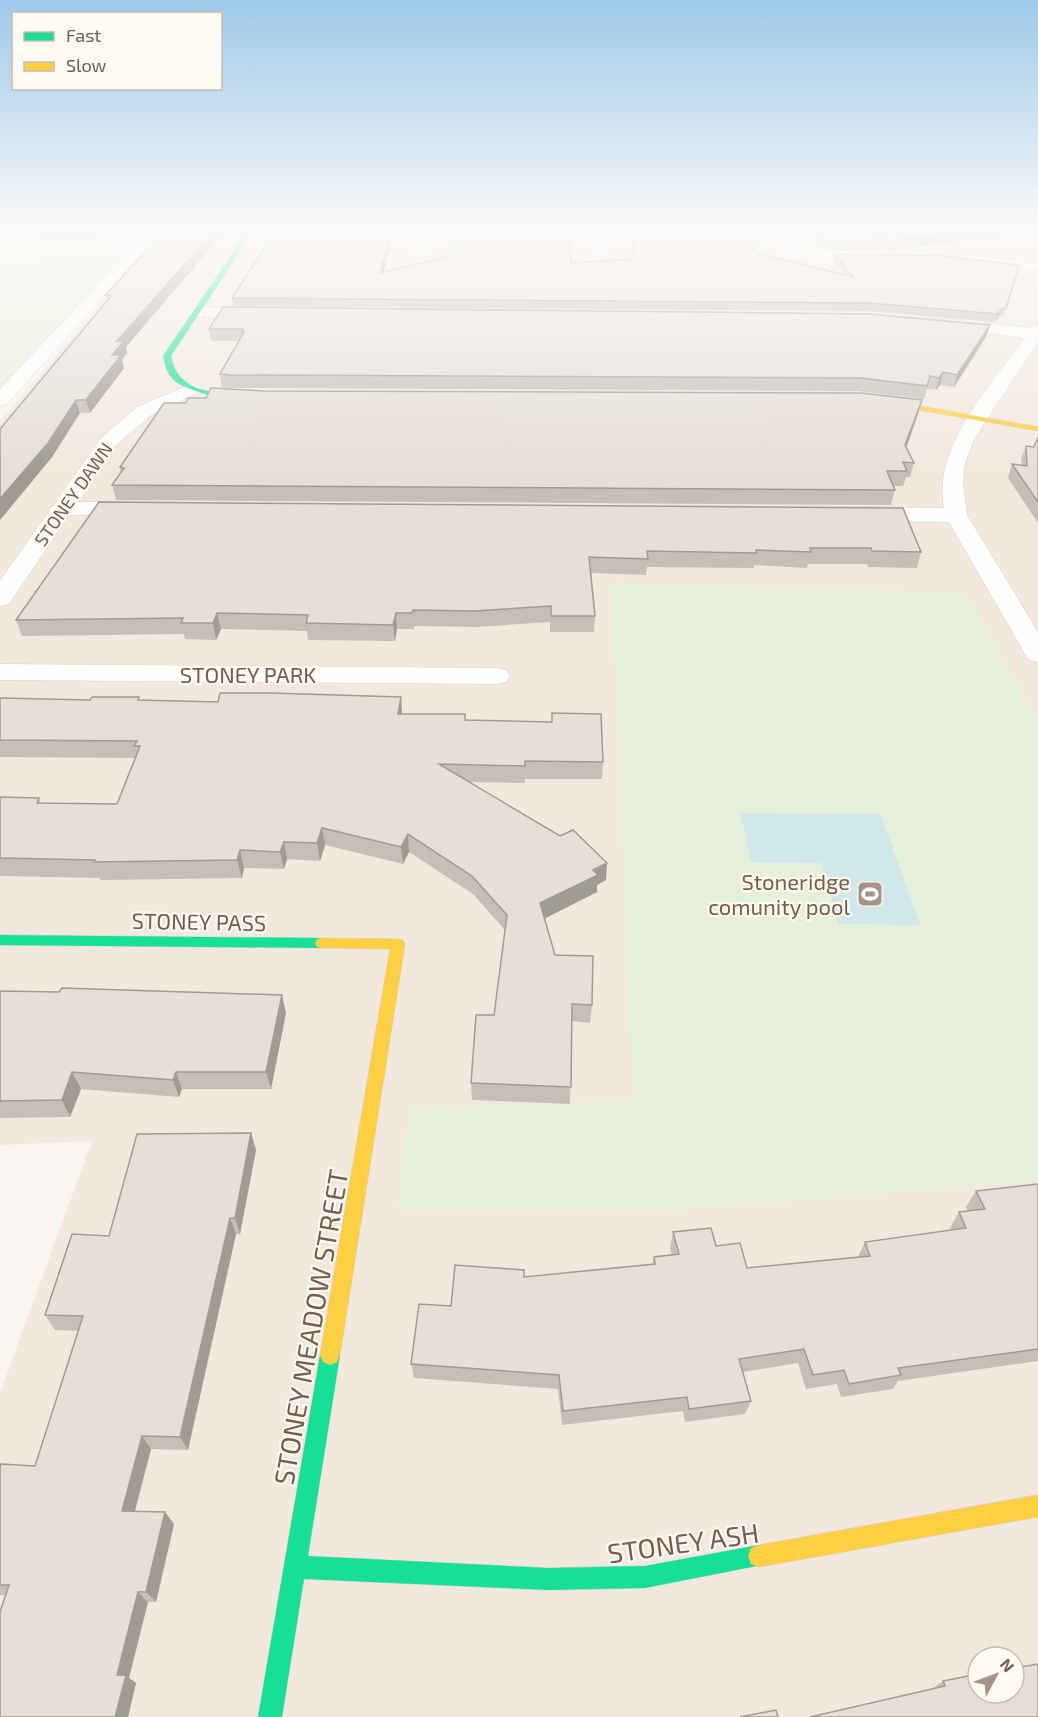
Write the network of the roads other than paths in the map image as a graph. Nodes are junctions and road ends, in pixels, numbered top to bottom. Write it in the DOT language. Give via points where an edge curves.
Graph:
graph roads {
  1 [pos="81,312"];
  2 [pos="196,313"];
  3 [pos="279,313"];
  4 [pos="934,323"];
  5 [pos="1037,333"];
  6 [pos="193,388"];
  7 [pos="266,398"];
  8 [pos="858,399"];
  9 [pos="0,400"];
  10 [pos="980,417"];
  11 [pos="1038,429"];
  12 [pos="62,508"];
  13 [pos="158,509"];
  14 [pos="837,514"];
  15 [pos="956,515"];
  16 [pos="0,599"];
  17 [pos="1038,654"];
  18 [pos="0,672"];
  19 [pos="496,676"];
  20 [pos="0,940"];
  21 [pos="398,944"];
  22 [pos="1038,1506"];
  23 [pos="294,1567"];
  24 [pos="270,1717"];
  1 -- 9 [label="street"];
  2 -- 3 [label="street"];
  2 -- 6 [label="street" via="165,365 176,380"];
  4 -- 5 [label="street"];
  5 -- 10 [label="street"];
  6 -- 7 [label="street"];
  6 -- 12 [label="street, STONEY DAWN" via="144,411 121,429"];
  8 -- 10 [label="street"];
  10 -- 11 [label="street"];
  10 -- 15 [label="street" via="964,440 952,474 950,491"];
  12 -- 13 [label="street"];
  12 -- 16 [label="street, STONEY DAWN"];
  14 -- 15 [label="street"];
  15 -- 17 [label="street"];
  18 -- 19 [label="street, STONEY PARK"];
  20 -- 21 [label="street, STONEY PASS"];
  21 -- 23 [label="street, STONEY MEADOW STREET"];
  22 -- 23 [label="street, STONEY ASH" via="645,1577 548,1579"];
  23 -- 24 [label="street, STONEY MEADOW STREET"];
}
